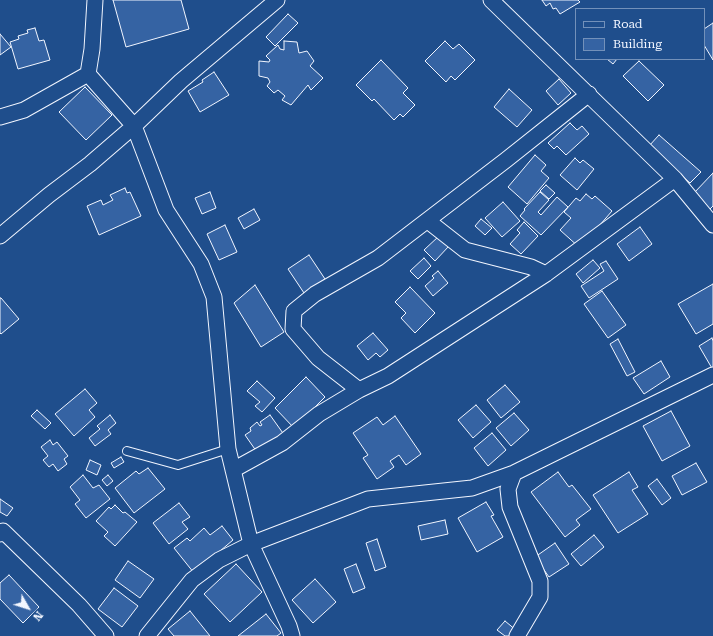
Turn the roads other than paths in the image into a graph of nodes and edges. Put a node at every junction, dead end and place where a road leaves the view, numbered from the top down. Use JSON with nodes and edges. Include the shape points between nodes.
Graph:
{"nodes":[{"id":1,"x":95,"y":0,"type":"edge"},
{"id":2,"x":277,"y":0,"type":"edge"},
{"id":3,"x":491,"y":0,"type":"edge"},
{"id":4,"x":266,"y":5,"type":"edge"},
{"id":5,"x":88,"y":74,"type":"junction"},
{"id":6,"x":589,"y":94,"type":"junction"},
{"id":7,"x":0,"y":117,"type":"edge"},
{"id":8,"x":134,"y":126,"type":"junction"},
{"id":9,"x":675,"y":179,"type":"junction"},
{"id":10,"x":428,"y":221,"type":"junction"},
{"id":11,"x":713,"y":225,"type":"edge"},
{"id":12,"x":0,"y":236,"type":"edge"},
{"id":13,"x":546,"y":274,"type":"junction"},
{"id":14,"x":713,"y":375,"type":"edge"},
{"id":15,"x":359,"y":390,"type":"junction"},
{"id":16,"x":228,"y":450,"type":"junction"},
{"id":17,"x":127,"y":451,"type":"dead end"},
{"id":18,"x":233,"y":470,"type":"junction"},
{"id":19,"x":514,"y":473,"type":"junction"},
{"id":20,"x":1,"y":531,"type":"edge"},
{"id":21,"x":250,"y":544,"type":"junction"},
{"id":22,"x":106,"y":636,"type":"edge"},
{"id":23,"x":147,"y":636,"type":"edge"},
{"id":24,"x":292,"y":636,"type":"edge"},
{"id":25,"x":517,"y":636,"type":"edge"}],
"edges":[{"from":1,"to":5,"type":"street"},
{"from":2,"to":4,"type":"street"},
{"from":3,"to":6,"type":"street"},
{"from":4,"to":8,"type":"street","via":[[180,81]]},
{"from":5,"to":7,"type":"street","via":[[24,110]]},
{"from":5,"to":8,"type":"street"},
{"from":6,"to":9,"type":"street"},
{"from":6,"to":10,"type":"street"},
{"from":8,"to":12,"type":"street"},
{"from":8,"to":16,"type":"street","via":[[166,210],[201,264],[214,297]]},
{"from":9,"to":11,"type":"street"},
{"from":9,"to":13,"type":"street"},
{"from":10,"to":13,"type":"street","via":[[465,250],[531,267]]},
{"from":10,"to":15,"type":"street","via":[[378,258],[315,294],[294,311],[293,329],[318,358]]},
{"from":13,"to":15,"type":"street","via":[[388,376]]},
{"from":14,"to":19,"type":"street"},
{"from":15,"to":18,"type":"street","via":[[319,414],[282,443]]},
{"from":16,"to":17,"type":"lane","via":[[178,465]]},
{"from":16,"to":18,"type":"street"},
{"from":18,"to":21,"type":"street"},
{"from":19,"to":21,"type":"street","via":[[472,488],[368,499]]},
{"from":19,"to":25,"type":"street","via":[[508,489],[510,507],[540,581],[540,597]]},
{"from":20,"to":22,"type":"street","via":[[79,605]]},
{"from":21,"to":23,"type":"street","via":[[219,560],[192,580]]},
{"from":21,"to":24,"type":"street"}]}
